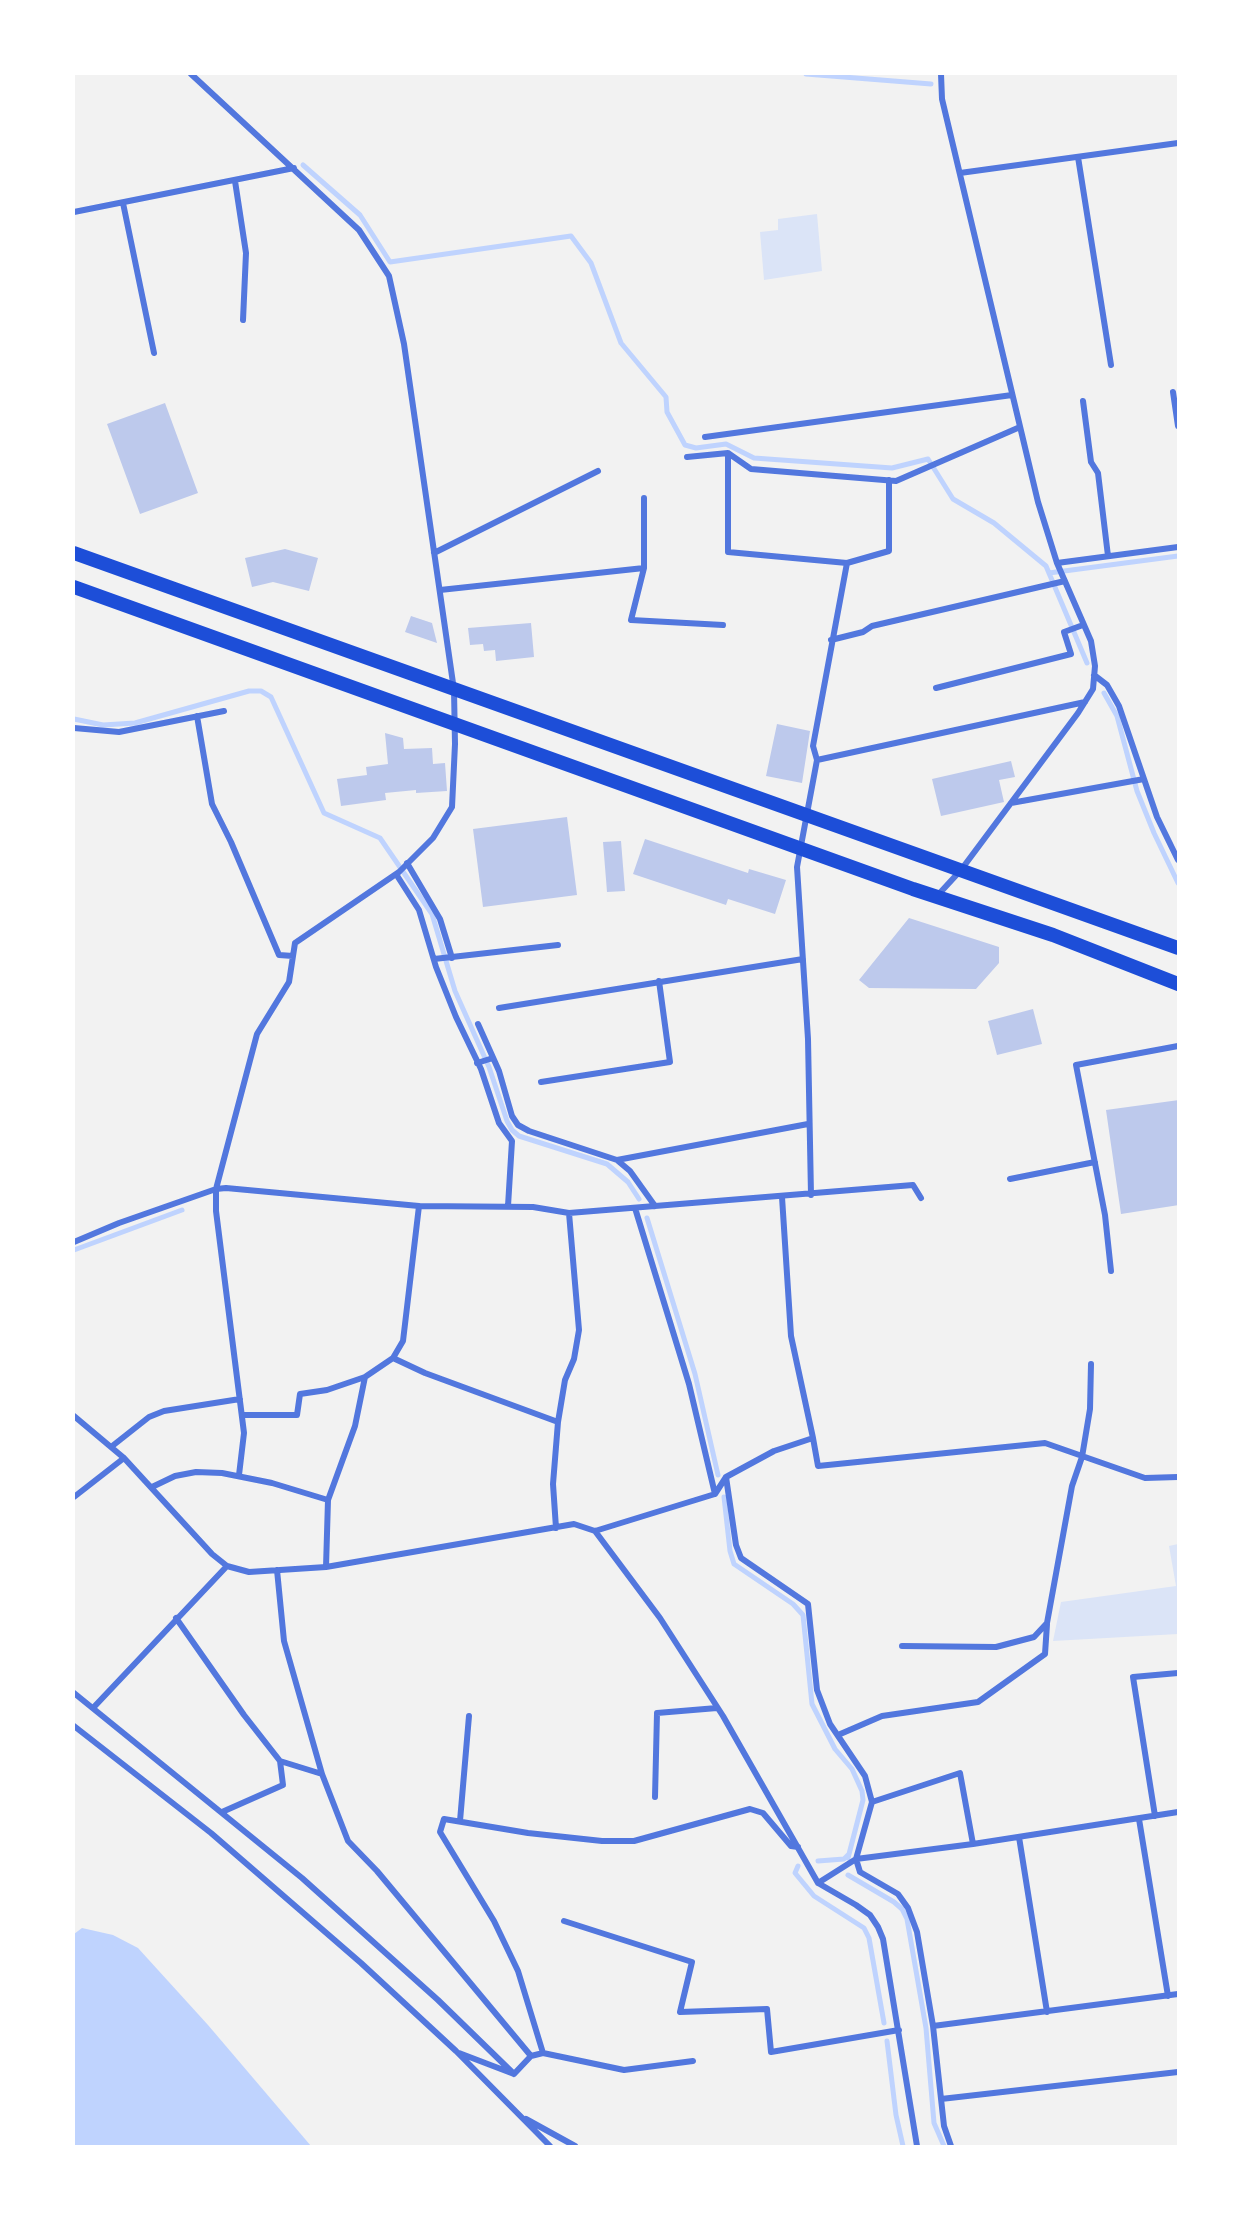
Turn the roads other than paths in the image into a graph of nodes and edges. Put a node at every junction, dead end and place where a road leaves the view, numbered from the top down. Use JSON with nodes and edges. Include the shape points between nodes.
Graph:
{"nodes":[{"id":1,"x":191,"y":74,"type":"edge"},
{"id":2,"x":941,"y":74,"type":"edge"},
{"id":3,"x":1179,"y":142,"type":"edge"},
{"id":4,"x":1078,"y":157,"type":"junction"},
{"id":5,"x":294,"y":168,"type":"junction"},
{"id":6,"x":960,"y":173,"type":"junction"},
{"id":7,"x":235,"y":181,"type":"junction"},
{"id":8,"x":123,"y":203,"type":"junction"},
{"id":9,"x":74,"y":212,"type":"edge"},
{"id":10,"x":243,"y":320,"type":"dead end"},
{"id":11,"x":154,"y":353,"type":"dead end"},
{"id":12,"x":1111,"y":365,"type":"dead end"},
{"id":13,"x":1173,"y":392,"type":"dead end"},
{"id":14,"x":1012,"y":395,"type":"junction"},
{"id":15,"x":1083,"y":401,"type":"dead end"},
{"id":16,"x":1179,"y":426,"type":"edge"},
{"id":17,"x":1020,"y":427,"type":"junction"},
{"id":18,"x":705,"y":437,"type":"dead end"},
{"id":19,"x":728,"y":453,"type":"junction"},
{"id":20,"x":687,"y":457,"type":"dead end"},
{"id":21,"x":598,"y":471,"type":"dead end"},
{"id":22,"x":889,"y":480,"type":"junction"},
{"id":23,"x":644,"y":498,"type":"dead end"},
{"id":24,"x":1179,"y":547,"type":"edge"},
{"id":25,"x":74,"y":553,"type":"edge"},
{"id":26,"x":435,"y":553,"type":"junction"},
{"id":27,"x":1108,"y":556,"type":"junction"},
{"id":28,"x":847,"y":563,"type":"junction"},
{"id":29,"x":644,"y":568,"type":"junction"},
{"id":30,"x":1060,"y":568,"type":"junction"},
{"id":31,"x":1065,"y":581,"type":"junction"},
{"id":32,"x":74,"y":587,"type":"edge"},
{"id":33,"x":440,"y":590,"type":"junction"},
{"id":34,"x":723,"y":625,"type":"dead end"},
{"id":35,"x":1077,"y":627,"type":"junction"},
{"id":36,"x":831,"y":640,"type":"junction"},
{"id":37,"x":1094,"y":675,"type":"junction"},
{"id":38,"x":936,"y":688,"type":"dead end"},
{"id":39,"x":454,"y":690,"type":"junction"},
{"id":40,"x":1085,"y":702,"type":"junction"},
{"id":41,"x":224,"y":711,"type":"dead end"},
{"id":42,"x":197,"y":716,"type":"junction"},
{"id":43,"x":455,"y":723,"type":"junction"},
{"id":44,"x":74,"y":728,"type":"edge"},
{"id":45,"x":817,"y":760,"type":"junction"},
{"id":46,"x":1138,"y":780,"type":"junction"},
{"id":47,"x":1011,"y":803,"type":"junction"},
{"id":48,"x":807,"y":816,"type":"junction"},
{"id":49,"x":801,"y":848,"type":"junction"},
{"id":50,"x":1179,"y":860,"type":"edge"},
{"id":51,"x":406,"y":864,"type":"junction"},
{"id":52,"x":962,"y":870,"type":"junction"},
{"id":53,"x":397,"y":873,"type":"junction"},
{"id":54,"x":937,"y":896,"type":"junction"},
{"id":55,"x":558,"y":945,"type":"dead end"},
{"id":56,"x":1179,"y":948,"type":"edge"},
{"id":57,"x":293,"y":956,"type":"junction"},
{"id":58,"x":450,"y":958,"type":"junction"},
{"id":59,"x":437,"y":959,"type":"junction"},
{"id":60,"x":802,"y":959,"type":"junction"},
{"id":61,"x":660,"y":981,"type":"junction"},
{"id":62,"x":1179,"y":984,"type":"edge"},
{"id":63,"x":499,"y":1008,"type":"dead end"},
{"id":64,"x":478,"y":1024,"type":"dead end"},
{"id":65,"x":1179,"y":1046,"type":"edge"},
{"id":66,"x":485,"y":1060,"type":"junction"},
{"id":67,"x":541,"y":1082,"type":"dead end"},
{"id":68,"x":808,"y":1124,"type":"junction"},
{"id":69,"x":616,"y":1160,"type":"junction"},
{"id":70,"x":1095,"y":1162,"type":"junction"},
{"id":71,"x":1010,"y":1179,"type":"dead end"},
{"id":72,"x":216,"y":1189,"type":"junction"},
{"id":73,"x":811,"y":1195,"type":"junction"},
{"id":74,"x":782,"y":1197,"type":"junction"},
{"id":75,"x":921,"y":1198,"type":"dead end"},
{"id":76,"x":418,"y":1206,"type":"junction"},
{"id":77,"x":508,"y":1206,"type":"junction"},
{"id":78,"x":655,"y":1206,"type":"junction"},
{"id":79,"x":635,"y":1208,"type":"junction"},
{"id":80,"x":569,"y":1213,"type":"junction"},
{"id":81,"x":74,"y":1242,"type":"edge"},
{"id":82,"x":1111,"y":1271,"type":"dead end"},
{"id":83,"x":393,"y":1358,"type":"junction"},
{"id":84,"x":1091,"y":1364,"type":"dead end"},
{"id":85,"x":365,"y":1377,"type":"junction"},
{"id":86,"x":240,"y":1399,"type":"junction"},
{"id":87,"x":242,"y":1414,"type":"junction"},
{"id":88,"x":74,"y":1416,"type":"edge"},
{"id":89,"x":558,"y":1422,"type":"junction"},
{"id":90,"x":813,"y":1438,"type":"junction"},
{"id":91,"x":111,"y":1447,"type":"junction"},
{"id":92,"x":1082,"y":1457,"type":"junction"},
{"id":93,"x":124,"y":1458,"type":"junction"},
{"id":94,"x":239,"y":1475,"type":"junction"},
{"id":95,"x":726,"y":1477,"type":"junction"},
{"id":96,"x":1179,"y":1477,"type":"edge"},
{"id":97,"x":152,"y":1487,"type":"junction"},
{"id":98,"x":715,"y":1494,"type":"junction"},
{"id":99,"x":74,"y":1497,"type":"edge"},
{"id":100,"x":328,"y":1500,"type":"junction"},
{"id":101,"x":556,"y":1528,"type":"junction"},
{"id":102,"x":595,"y":1531,"type":"junction"},
{"id":103,"x":227,"y":1566,"type":"junction"},
{"id":104,"x":326,"y":1567,"type":"junction"},
{"id":105,"x":277,"y":1570,"type":"junction"},
{"id":106,"x":176,"y":1618,"type":"junction"},
{"id":107,"x":1047,"y":1623,"type":"junction"},
{"id":108,"x":902,"y":1646,"type":"dead end"},
{"id":109,"x":1179,"y":1673,"type":"edge"},
{"id":110,"x":74,"y":1693,"type":"edge"},
{"id":111,"x":74,"y":1699,"type":"edge"},
{"id":112,"x":87,"y":1703,"type":"junction"},
{"id":113,"x":93,"y":1708,"type":"junction"},
{"id":114,"x":717,"y":1708,"type":"junction"},
{"id":115,"x":469,"y":1716,"type":"dead end"},
{"id":116,"x":74,"y":1726,"type":"edge"},
{"id":117,"x":838,"y":1735,"type":"junction"},
{"id":118,"x":280,"y":1761,"type":"junction"},
{"id":119,"x":322,"y":1774,"type":"junction"},
{"id":120,"x":655,"y":1797,"type":"dead end"},
{"id":121,"x":872,"y":1802,"type":"junction"},
{"id":122,"x":222,"y":1812,"type":"junction"},
{"id":123,"x":1179,"y":1812,"type":"edge"},
{"id":124,"x":1155,"y":1816,"type":"junction"},
{"id":125,"x":1139,"y":1819,"type":"junction"},
{"id":126,"x":460,"y":1821,"type":"junction"},
{"id":127,"x":1019,"y":1837,"type":"junction"},
{"id":128,"x":974,"y":1844,"type":"junction"},
{"id":129,"x":798,"y":1847,"type":"junction"},
{"id":130,"x":856,"y":1859,"type":"junction"},
{"id":131,"x":818,"y":1883,"type":"junction"},
{"id":132,"x":564,"y":1921,"type":"dead end"},
{"id":133,"x":1179,"y":1994,"type":"edge"},
{"id":134,"x":1168,"y":1996,"type":"junction"},
{"id":135,"x":1047,"y":2012,"type":"junction"},
{"id":136,"x":933,"y":2026,"type":"junction"},
{"id":137,"x":899,"y":2030,"type":"junction"},
{"id":138,"x":456,"y":2051,"type":"junction"},
{"id":139,"x":543,"y":2054,"type":"junction"},
{"id":140,"x":531,"y":2056,"type":"junction"},
{"id":141,"x":693,"y":2061,"type":"dead end"},
{"id":142,"x":1179,"y":2072,"type":"edge"},
{"id":143,"x":514,"y":2074,"type":"junction"},
{"id":144,"x":941,"y":2099,"type":"junction"},
{"id":145,"x":521,"y":2116,"type":"junction"},
{"id":146,"x":550,"y":2146,"type":"edge"},
{"id":147,"x":575,"y":2146,"type":"edge"},
{"id":148,"x":917,"y":2146,"type":"edge"},
{"id":149,"x":951,"y":2146,"type":"edge"}],
"edges":[{"from":1,"to":5,"type":"street"},
{"from":2,"to":6,"type":"street","via":[[942,99]]},
{"from":3,"to":4,"type":"street"},
{"from":4,"to":6,"type":"street"},
{"from":4,"to":12,"type":"street"},
{"from":5,"to":7,"type":"street"},
{"from":5,"to":26,"type":"street","via":[[359,230],[388,276],[404,344]]},
{"from":6,"to":14,"type":"street"},
{"from":7,"to":8,"type":"street"},
{"from":7,"to":10,"type":"street","via":[[246,253]]},
{"from":8,"to":9,"type":"street"},
{"from":8,"to":11,"type":"street"},
{"from":13,"to":16,"type":"street"},
{"from":14,"to":17,"type":"street"},
{"from":14,"to":18,"type":"street"},
{"from":15,"to":27,"type":"street","via":[[1091,462],[1098,473]]},
{"from":17,"to":22,"type":"street","via":[[932,467]]},
{"from":17,"to":30,"type":"street","via":[[1038,502]]},
{"from":19,"to":20,"type":"street"},
{"from":19,"to":22,"type":"street","via":[[751,468]]},
{"from":19,"to":28,"type":"street","via":[[728,552]]},
{"from":21,"to":26,"type":"street"},
{"from":22,"to":28,"type":"street","via":[[890,551]]},
{"from":23,"to":29,"type":"street"},
{"from":24,"to":27,"type":"street"},
{"from":25,"to":39,"type":"main road"},
{"from":26,"to":33,"type":"street"},
{"from":27,"to":30,"type":"street"},
{"from":28,"to":36,"type":"street"},
{"from":29,"to":33,"type":"street"},
{"from":29,"to":34,"type":"street","via":[[631,620]]},
{"from":30,"to":31,"type":"street"},
{"from":31,"to":35,"type":"street"},
{"from":31,"to":36,"type":"street","via":[[872,626]]},
{"from":32,"to":43,"type":"main road"},
{"from":33,"to":39,"type":"street"},
{"from":35,"to":37,"type":"street","via":[[1091,641]]},
{"from":35,"to":38,"type":"street","via":[[1064,632],[1071,654]]},
{"from":36,"to":45,"type":"street","via":[[813,746]]},
{"from":37,"to":40,"type":"street","via":[[1093,689]]},
{"from":37,"to":46,"type":"street","via":[[1107,685],[1119,706]]},
{"from":39,"to":43,"type":"street"},
{"from":39,"to":48,"type":"main road"},
{"from":40,"to":45,"type":"street"},
{"from":40,"to":47,"type":"street"},
{"from":41,"to":42,"type":"street"},
{"from":42,"to":44,"type":"street","via":[[119,732]]},
{"from":42,"to":57,"type":"street","via":[[212,804],[279,955]]},
{"from":43,"to":49,"type":"main road"},
{"from":43,"to":51,"type":"street","via":[[452,807],[433,838]]},
{"from":45,"to":48,"type":"street"},
{"from":46,"to":47,"type":"street"},
{"from":46,"to":50,"type":"street"},
{"from":47,"to":52,"type":"street"},
{"from":48,"to":49,"type":"street"},
{"from":48,"to":52,"type":"main road"},
{"from":49,"to":54,"type":"main road"},
{"from":49,"to":60,"type":"street","via":[[796,867]]},
{"from":51,"to":53,"type":"street"},
{"from":51,"to":58,"type":"street","via":[[440,919]]},
{"from":52,"to":54,"type":"street"},
{"from":52,"to":56,"type":"main road"},
{"from":53,"to":57,"type":"street","via":[[295,943]]},
{"from":53,"to":59,"type":"street","via":[[419,910]]},
{"from":54,"to":62,"type":"main road"},
{"from":55,"to":58,"type":"street"},
{"from":57,"to":72,"type":"street","via":[[289,982],[257,1034]]},
{"from":58,"to":59,"type":"street"},
{"from":59,"to":66,"type":"street","via":[[456,1017]]},
{"from":60,"to":61,"type":"street"},
{"from":60,"to":68,"type":"street","via":[[808,1039]]},
{"from":61,"to":63,"type":"street"},
{"from":61,"to":67,"type":"street","via":[[670,1062]]},
{"from":64,"to":66,"type":"street"},
{"from":65,"to":70,"type":"street","via":[[1076,1065]]},
{"from":66,"to":69,"type":"street","via":[[518,1125]]},
{"from":66,"to":77,"type":"street","via":[[499,1123],[512,1141]]},
{"from":68,"to":69,"type":"street"},
{"from":68,"to":73,"type":"street"},
{"from":69,"to":78,"type":"street","via":[[630,1171]]},
{"from":70,"to":71,"type":"street"},
{"from":70,"to":82,"type":"street"},
{"from":72,"to":76,"type":"street"},
{"from":72,"to":81,"type":"street"},
{"from":72,"to":86,"type":"street"},
{"from":73,"to":74,"type":"street"},
{"from":73,"to":75,"type":"street","via":[[913,1185]]},
{"from":74,"to":78,"type":"street"},
{"from":74,"to":90,"type":"street","via":[[791,1336]]},
{"from":76,"to":77,"type":"street"},
{"from":76,"to":83,"type":"street","via":[[403,1341]]},
{"from":77,"to":80,"type":"street"},
{"from":78,"to":79,"type":"street"},
{"from":79,"to":80,"type":"street"},
{"from":79,"to":98,"type":"street","via":[[689,1384]]},
{"from":80,"to":89,"type":"street","via":[[579,1330]]},
{"from":83,"to":85,"type":"street"},
{"from":83,"to":89,"type":"street"},
{"from":84,"to":92,"type":"street","via":[[1090,1409]]},
{"from":85,"to":87,"type":"street","via":[[300,1394],[297,1415]]},
{"from":85,"to":100,"type":"street","via":[[355,1426]]},
{"from":86,"to":87,"type":"street"},
{"from":86,"to":91,"type":"street","via":[[148,1417]]},
{"from":87,"to":94,"type":"street","via":[[243,1456]]},
{"from":88,"to":91,"type":"street"},
{"from":89,"to":101,"type":"street","via":[[553,1484]]},
{"from":90,"to":92,"type":"street","via":[[818,1466],[1045,1443]]},
{"from":90,"to":95,"type":"street","via":[[774,1451]]},
{"from":91,"to":93,"type":"street"},
{"from":92,"to":96,"type":"street","via":[[1145,1478]]},
{"from":92,"to":107,"type":"street","via":[[1072,1486]]},
{"from":93,"to":97,"type":"street"},
{"from":93,"to":99,"type":"street"},
{"from":94,"to":97,"type":"street","via":[[196,1472]]},
{"from":94,"to":100,"type":"street"},
{"from":95,"to":98,"type":"street"},
{"from":95,"to":117,"type":"street","via":[[741,1558],[808,1604],[817,1690]]},
{"from":97,"to":103,"type":"street"},
{"from":98,"to":102,"type":"street"},
{"from":100,"to":104,"type":"street"},
{"from":101,"to":102,"type":"street","via":[[574,1524]]},
{"from":101,"to":104,"type":"street"},
{"from":102,"to":114,"type":"street","via":[[660,1618]]},
{"from":103,"to":105,"type":"street","via":[[249,1572]]},
{"from":103,"to":106,"type":"street"},
{"from":104,"to":105,"type":"street"},
{"from":105,"to":119,"type":"street","via":[[284,1641]]},
{"from":106,"to":113,"type":"street"},
{"from":106,"to":118,"type":"street"},
{"from":107,"to":108,"type":"street","via":[[1034,1637],[996,1647]]},
{"from":107,"to":117,"type":"street","via":[[1045,1654],[978,1702],[882,1716]]},
{"from":109,"to":124,"type":"street","via":[[1133,1677]]},
{"from":110,"to":112,"type":"street"},
{"from":111,"to":112,"type":"street"},
{"from":112,"to":113,"type":"street"},
{"from":113,"to":122,"type":"street"},
{"from":114,"to":120,"type":"street","via":[[657,1713]]},
{"from":114,"to":129,"type":"street"},
{"from":115,"to":126,"type":"street"},
{"from":116,"to":138,"type":"street","via":[[220,1841]]},
{"from":117,"to":121,"type":"street","via":[[865,1776]]},
{"from":118,"to":119,"type":"street"},
{"from":118,"to":122,"type":"street","via":[[283,1785]]},
{"from":119,"to":140,"type":"street","via":[[348,1841]]},
{"from":121,"to":128,"type":"street","via":[[960,1773]]},
{"from":121,"to":130,"type":"street"},
{"from":122,"to":143,"type":"street","via":[[311,1885]]},
{"from":123,"to":124,"type":"street"},
{"from":124,"to":125,"type":"street"},
{"from":125,"to":127,"type":"street"},
{"from":125,"to":134,"type":"street"},
{"from":126,"to":129,"type":"street","via":[[528,1833],[634,1841],[750,1809],[764,1813],[791,1846]]},
{"from":126,"to":139,"type":"street","via":[[444,1819],[440,1832],[494,1921],[518,1971]]},
{"from":127,"to":128,"type":"street"},
{"from":127,"to":135,"type":"street"},
{"from":128,"to":130,"type":"street"},
{"from":129,"to":131,"type":"street"},
{"from":130,"to":131,"type":"street"},
{"from":130,"to":136,"type":"street","via":[[860,1872],[897,1894],[908,1908],[917,1932]]},
{"from":131,"to":137,"type":"street","via":[[870,1915],[878,1927]]},
{"from":132,"to":137,"type":"street","via":[[692,1962],[680,2012],[767,2009],[771,2052]]},
{"from":133,"to":134,"type":"street"},
{"from":134,"to":135,"type":"street"},
{"from":135,"to":136,"type":"street"},
{"from":136,"to":144,"type":"street"},
{"from":137,"to":148,"type":"street"},
{"from":138,"to":143,"type":"street"},
{"from":138,"to":145,"type":"street"},
{"from":139,"to":140,"type":"street"},
{"from":139,"to":141,"type":"street","via":[[624,2070]]},
{"from":140,"to":143,"type":"street"},
{"from":142,"to":144,"type":"street"},
{"from":144,"to":149,"type":"street"},
{"from":145,"to":146,"type":"street"},
{"from":145,"to":147,"type":"street"}]}
